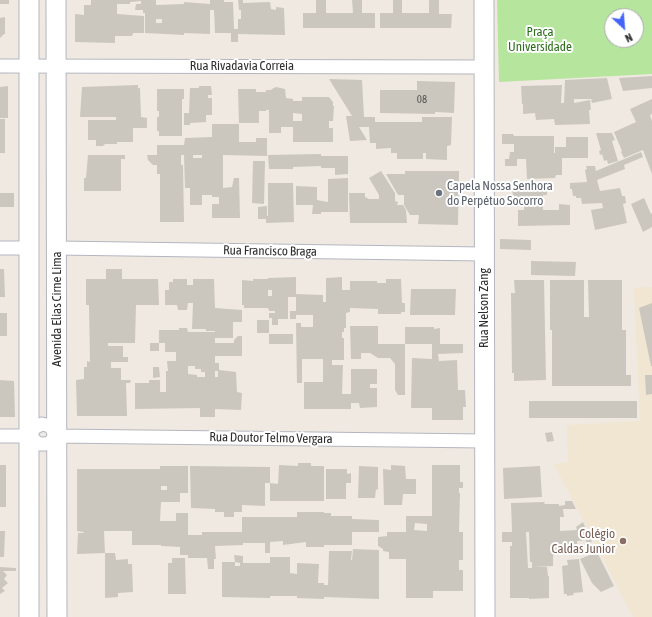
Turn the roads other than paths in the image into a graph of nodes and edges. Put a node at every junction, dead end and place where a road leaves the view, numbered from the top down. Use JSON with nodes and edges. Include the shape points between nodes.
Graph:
{"nodes":[{"id":1,"x":28,"y":0,"type":"edge"},
{"id":2,"x":56,"y":0,"type":"edge"},
{"id":3,"x":484,"y":0,"type":"edge"},
{"id":4,"x":0,"y":66,"type":"edge"},
{"id":5,"x":28,"y":66,"type":"junction"},
{"id":6,"x":56,"y":66,"type":"junction"},
{"id":7,"x":485,"y":67,"type":"junction"},
{"id":8,"x":0,"y":248,"type":"edge"},
{"id":9,"x":29,"y":248,"type":"junction"},
{"id":10,"x":56,"y":248,"type":"junction"},
{"id":11,"x":484,"y":254,"type":"junction"},
{"id":12,"x":0,"y":436,"type":"edge"},
{"id":13,"x":29,"y":436,"type":"junction"},
{"id":14,"x":57,"y":436,"type":"junction"},
{"id":15,"x":485,"y":441,"type":"junction"},
{"id":16,"x":29,"y":617,"type":"edge"},
{"id":17,"x":57,"y":617,"type":"edge"},
{"id":18,"x":485,"y":617,"type":"edge"}],
"edges":[{"from":1,"to":5,"type":"street"},
{"from":2,"to":6,"type":"street","name":"Avenida Elias Cirne Lima"},
{"from":3,"to":7,"type":"street","name":"Rua Nelson Zang"},
{"from":4,"to":5,"type":"street","name":"Rua Rivadavia Correia"},
{"from":5,"to":6,"type":"street","name":"Rua Rivadavia Correia"},
{"from":5,"to":9,"type":"street"},
{"from":6,"to":7,"type":"street","name":"Rua Rivadavia Correia"},
{"from":6,"to":10,"type":"street","name":"Avenida Elias Cirne Lima"},
{"from":7,"to":11,"type":"street","name":"Rua Nelson Zang"},
{"from":8,"to":9,"type":"street"},
{"from":9,"to":13,"type":"street"},
{"from":10,"to":11,"type":"street","name":"Rua Francisco Braga"},
{"from":10,"to":14,"type":"street","name":"Avenida Elias Cirne Lima"},
{"from":11,"to":15,"type":"street","name":"Rua Nelson Zang"},
{"from":12,"to":13,"type":"street","name":"Rua Doutor Telmo Vergara"},
{"from":13,"to":14,"type":"street","name":"Rua Doutor Telmo Vergara","via":[[39,444],[49,443]]},
{"from":13,"to":14,"type":"street","via":[[34,428],[42,424],[50,426]]},
{"from":13,"to":16,"type":"street"},
{"from":14,"to":15,"type":"street","name":"Rua Doutor Telmo Vergara"},
{"from":14,"to":17,"type":"street","name":"Avenida Elias Cirne Lima"},
{"from":15,"to":18,"type":"street","name":"Rua Nelson Zang"}]}
